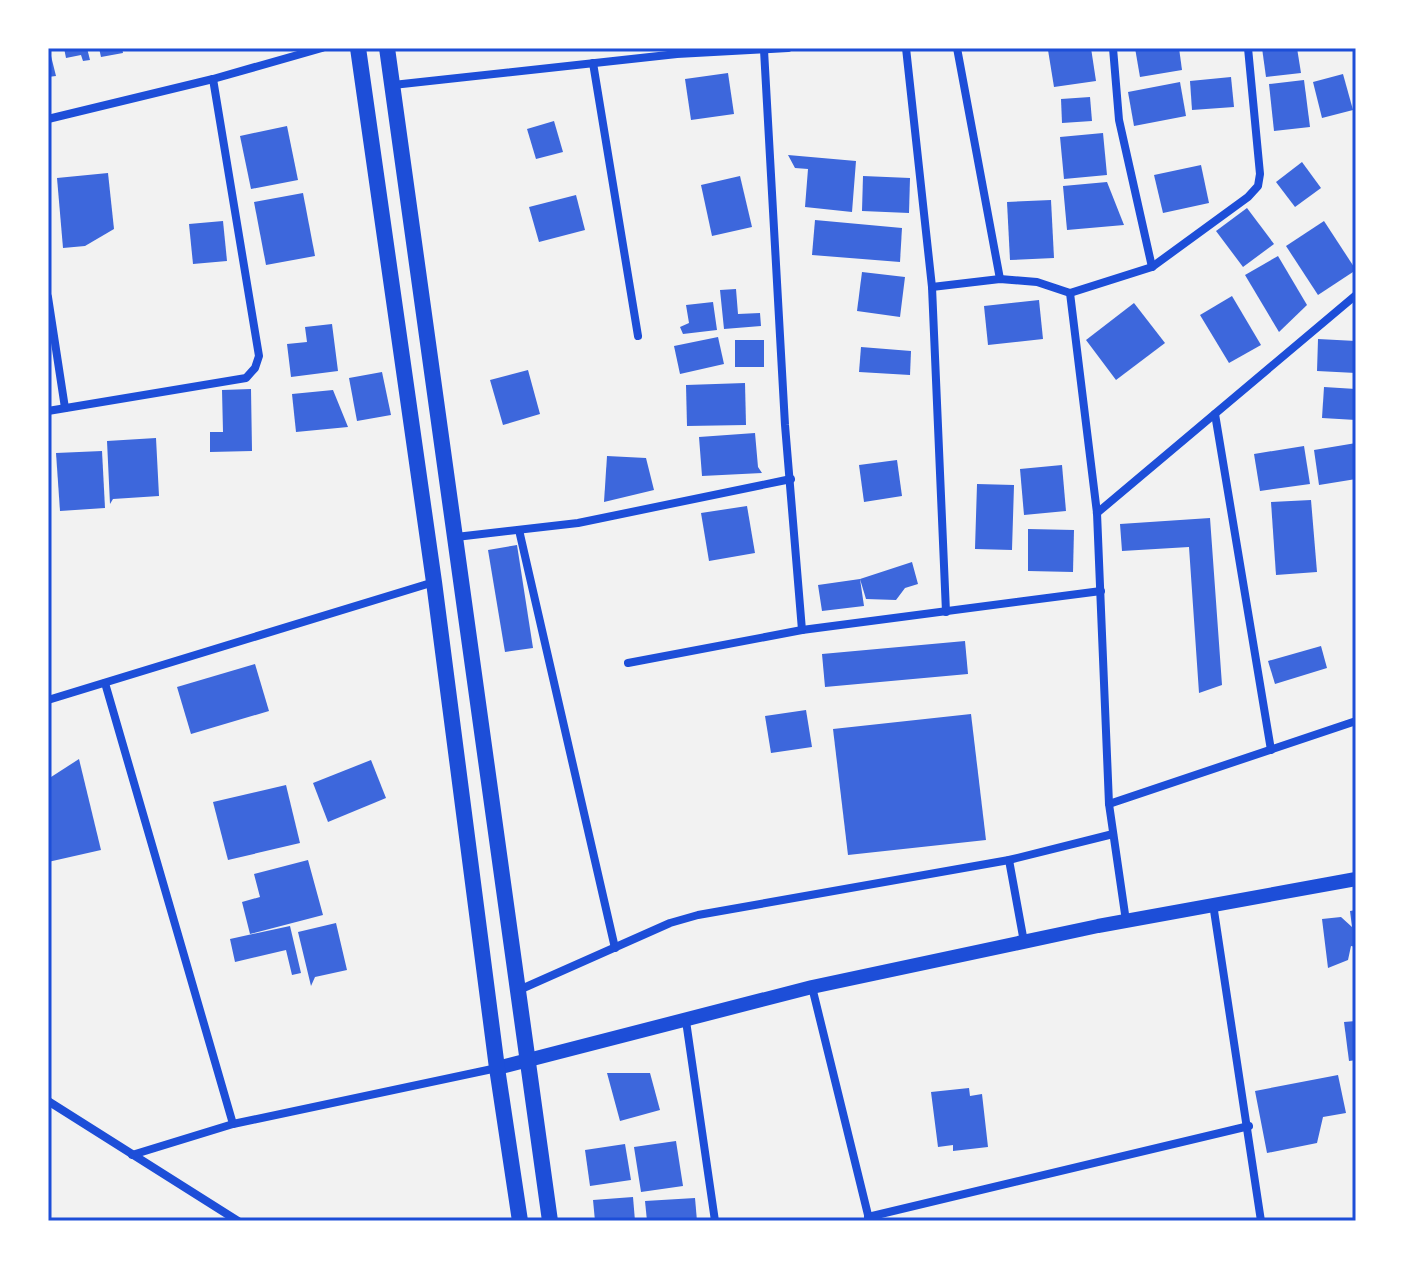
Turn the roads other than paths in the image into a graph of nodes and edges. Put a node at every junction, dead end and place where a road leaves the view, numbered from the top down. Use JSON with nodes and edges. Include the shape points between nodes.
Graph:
{"nodes":[{"id":1,"x":322,"y":48,"type":"edge"},
{"id":2,"x":358,"y":48,"type":"edge"},
{"id":3,"x":387,"y":48,"type":"edge"},
{"id":4,"x":788,"y":48,"type":"edge"},
{"id":5,"x":906,"y":48,"type":"edge"},
{"id":6,"x":957,"y":48,"type":"edge"},
{"id":7,"x":1113,"y":48,"type":"edge"},
{"id":8,"x":1248,"y":48,"type":"edge"},
{"id":9,"x":764,"y":50,"type":"edge"},
{"id":10,"x":593,"y":63,"type":"junction"},
{"id":11,"x":213,"y":79,"type":"junction"},
{"id":12,"x":393,"y":85,"type":"junction"},
{"id":13,"x":48,"y":119,"type":"edge"},
{"id":14,"x":401,"y":148,"type":"junction"},
{"id":15,"x":373,"y":152,"type":"junction"},
{"id":16,"x":1152,"y":267,"type":"junction"},
{"id":17,"x":1000,"y":279,"type":"junction"},
{"id":18,"x":932,"y":287,"type":"junction"},
{"id":19,"x":1070,"y":293,"type":"junction"},
{"id":20,"x":1356,"y":295,"type":"edge"},
{"id":21,"x":48,"y":297,"type":"edge"},
{"id":22,"x":638,"y":336,"type":"dead end"},
{"id":23,"x":65,"y":408,"type":"junction"},
{"id":24,"x":48,"y":411,"type":"edge"},
{"id":25,"x":1215,"y":414,"type":"junction"},
{"id":26,"x":791,"y":479,"type":"junction"},
{"id":27,"x":1097,"y":513,"type":"junction"},
{"id":28,"x":519,"y":530,"type":"junction"},
{"id":29,"x":456,"y":537,"type":"junction"},
{"id":30,"x":434,"y":582,"type":"junction"},
{"id":31,"x":1101,"y":591,"type":"junction"},
{"id":32,"x":946,"y":612,"type":"junction"},
{"id":33,"x":802,"y":630,"type":"junction"},
{"id":34,"x":628,"y":663,"type":"dead end"},
{"id":35,"x":105,"y":683,"type":"junction"},
{"id":36,"x":48,"y":700,"type":"edge"},
{"id":37,"x":1356,"y":721,"type":"edge"},
{"id":38,"x":1271,"y":750,"type":"junction"},
{"id":39,"x":1109,"y":804,"type":"junction"},
{"id":40,"x":1113,"y":834,"type":"junction"},
{"id":41,"x":1009,"y":860,"type":"junction"},
{"id":42,"x":1356,"y":879,"type":"edge"},
{"id":43,"x":1213,"y":904,"type":"junction"},
{"id":44,"x":1126,"y":921,"type":"junction"},
{"id":45,"x":1024,"y":942,"type":"junction"},
{"id":46,"x":615,"y":948,"type":"junction"},
{"id":47,"x":812,"y":987,"type":"junction"},
{"id":48,"x":519,"y":990,"type":"junction"},
{"id":49,"x":686,"y":1021,"type":"junction"},
{"id":50,"x":529,"y":1061,"type":"junction"},
{"id":51,"x":497,"y":1068,"type":"junction"},
{"id":52,"x":48,"y":1101,"type":"edge"},
{"id":53,"x":233,"y":1124,"type":"junction"},
{"id":54,"x":1249,"y":1126,"type":"junction"},
{"id":55,"x":132,"y":1155,"type":"junction"},
{"id":56,"x":869,"y":1219,"type":"edge"},
{"id":57,"x":238,"y":1221,"type":"edge"},
{"id":58,"x":520,"y":1221,"type":"edge"},
{"id":59,"x":550,"y":1221,"type":"edge"},
{"id":60,"x":715,"y":1221,"type":"edge"},
{"id":61,"x":1261,"y":1221,"type":"edge"}],
"edges":[{"from":1,"to":11,"type":"street"},
{"from":2,"to":15,"type":"main road"},
{"from":3,"to":12,"type":"main road"},
{"from":4,"to":9,"type":"street"},
{"from":5,"to":18,"type":"street"},
{"from":6,"to":17,"type":"street"},
{"from":7,"to":16,"type":"street","via":[[1119,120]]},
{"from":8,"to":16,"type":"street","via":[[1258,186]]},
{"from":9,"to":10,"type":"street"},
{"from":9,"to":26,"type":"street"},
{"from":10,"to":12,"type":"street"},
{"from":10,"to":22,"type":"street"},
{"from":11,"to":13,"type":"street"},
{"from":11,"to":23,"type":"street","via":[[259,356],[255,368],[246,378]]},
{"from":12,"to":14,"type":"main road"},
{"from":14,"to":15,"type":"main road"},
{"from":14,"to":29,"type":"main road"},
{"from":15,"to":30,"type":"main road"},
{"from":16,"to":19,"type":"street"},
{"from":17,"to":18,"type":"street"},
{"from":17,"to":19,"type":"street","via":[[1037,282]]},
{"from":18,"to":32,"type":"street"},
{"from":19,"to":27,"type":"street"},
{"from":20,"to":25,"type":"street"},
{"from":21,"to":23,"type":"street"},
{"from":23,"to":24,"type":"street"},
{"from":25,"to":27,"type":"street"},
{"from":25,"to":38,"type":"street"},
{"from":26,"to":28,"type":"street"},
{"from":26,"to":33,"type":"street"},
{"from":27,"to":31,"type":"street"},
{"from":28,"to":29,"type":"street"},
{"from":28,"to":46,"type":"street"},
{"from":29,"to":48,"type":"main road"},
{"from":30,"to":35,"type":"street"},
{"from":30,"to":51,"type":"main road"},
{"from":31,"to":32,"type":"street"},
{"from":31,"to":39,"type":"street"},
{"from":32,"to":33,"type":"street"},
{"from":33,"to":34,"type":"street"},
{"from":35,"to":36,"type":"street"},
{"from":35,"to":53,"type":"street"},
{"from":37,"to":38,"type":"street"},
{"from":38,"to":39,"type":"street"},
{"from":39,"to":40,"type":"street"},
{"from":40,"to":41,"type":"street"},
{"from":40,"to":44,"type":"street"},
{"from":41,"to":45,"type":"street"},
{"from":41,"to":46,"type":"street","via":[[698,915]]},
{"from":42,"to":43,"type":"street"},
{"from":43,"to":44,"type":"street"},
{"from":43,"to":54,"type":"street"},
{"from":44,"to":45,"type":"street"},
{"from":45,"to":47,"type":"street"},
{"from":46,"to":48,"type":"street"},
{"from":47,"to":49,"type":"street"},
{"from":47,"to":56,"type":"street"},
{"from":48,"to":50,"type":"main road"},
{"from":49,"to":50,"type":"street"},
{"from":49,"to":60,"type":"street"},
{"from":50,"to":51,"type":"street"},
{"from":50,"to":59,"type":"main road"},
{"from":51,"to":53,"type":"street"},
{"from":51,"to":58,"type":"main road"},
{"from":52,"to":55,"type":"street"},
{"from":53,"to":55,"type":"street"},
{"from":54,"to":56,"type":"street"},
{"from":54,"to":61,"type":"street"},
{"from":55,"to":57,"type":"street"}]}
